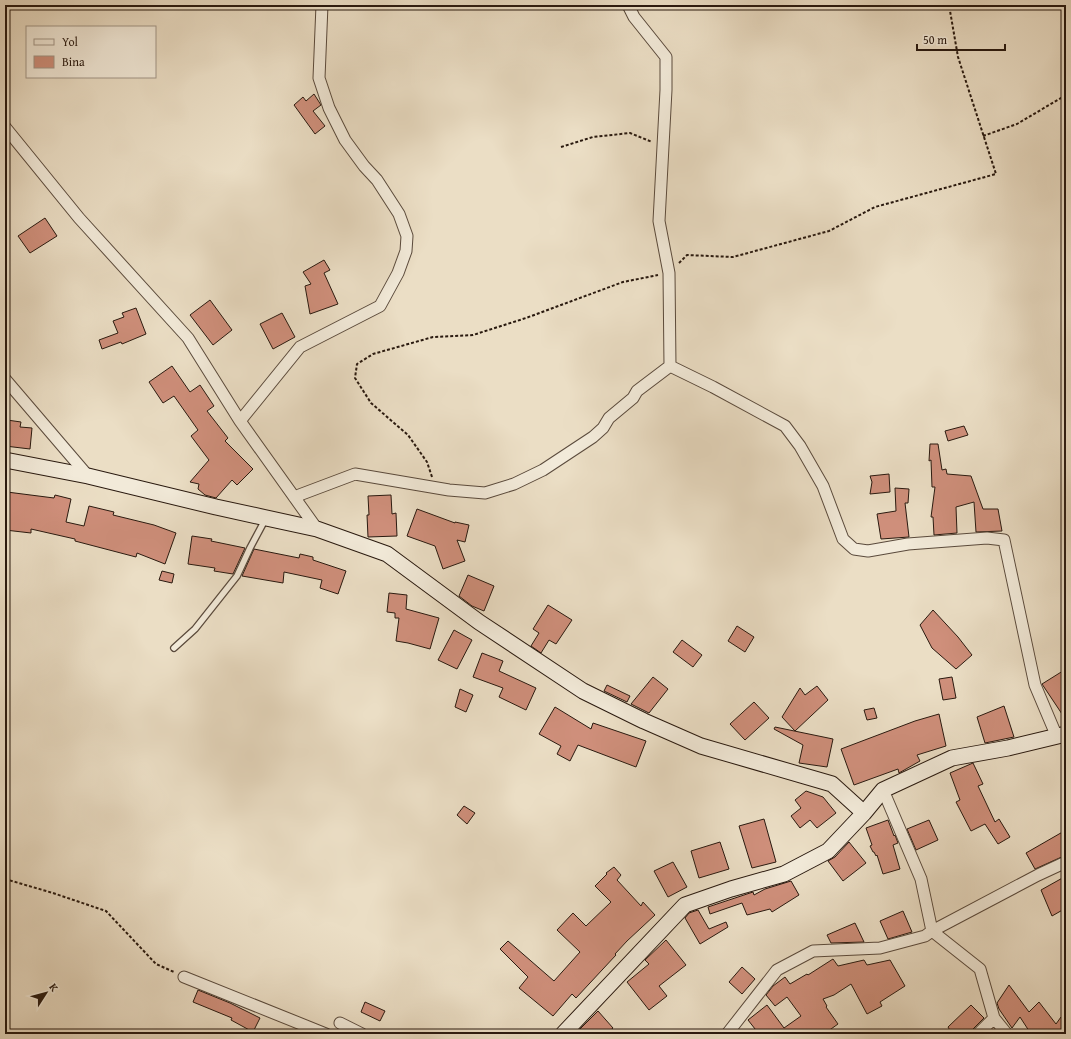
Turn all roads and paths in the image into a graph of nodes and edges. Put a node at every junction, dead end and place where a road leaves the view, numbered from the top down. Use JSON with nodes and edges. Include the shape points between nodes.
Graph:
{"nodes":[{"id":1,"x":322,"y":5,"type":"edge"},
{"id":2,"x":628,"y":5,"type":"edge"},
{"id":3,"x":949,"y":5,"type":"edge"},
{"id":4,"x":1066,"y":95,"type":"edge"},
{"id":5,"x":5,"y":127,"type":"edge"},
{"id":6,"x":983,"y":136,"type":"junction"},
{"id":7,"x":561,"y":147,"type":"dead end"},
{"id":8,"x":662,"y":147,"type":"junction"},
{"id":9,"x":669,"y":273,"type":"junction"},
{"id":10,"x":670,"y":366,"type":"junction"},
{"id":11,"x":5,"y":378,"type":"edge"},
{"id":12,"x":240,"y":421,"type":"junction"},
{"id":13,"x":5,"y":460,"type":"edge"},
{"id":14,"x":88,"y":476,"type":"junction"},
{"id":15,"x":435,"y":488,"type":"junction"},
{"id":16,"x":294,"y":497,"type":"junction"},
{"id":17,"x":266,"y":518,"type":"junction"},
{"id":18,"x":317,"y":530,"type":"junction"},
{"id":19,"x":174,"y":648,"type":"dead end"},
{"id":20,"x":1061,"y":735,"type":"edge"},
{"id":21,"x":883,"y":790,"type":"junction"},
{"id":22,"x":864,"y":813,"type":"junction"},
{"id":23,"x":1066,"y":862,"type":"edge"},
{"id":24,"x":5,"y":879,"type":"edge"},
{"id":25,"x":932,"y":931,"type":"junction"},
{"id":26,"x":184,"y":977,"type":"joint"},
{"id":27,"x":994,"y":1018,"type":"junction"},
{"id":28,"x":340,"y":1023,"type":"dead end"},
{"id":29,"x":326,"y":1034,"type":"edge"},
{"id":30,"x":362,"y":1034,"type":"edge"},
{"id":31,"x":563,"y":1034,"type":"edge"},
{"id":32,"x":727,"y":1034,"type":"edge"},
{"id":33,"x":978,"y":1034,"type":"edge"},
{"id":34,"x":1007,"y":1034,"type":"edge"}],
"edges":[{"from":1,"to":12,"type":"street","via":[[319,78],[329,108],[346,140],[399,214],[407,236],[406,251],[398,273],[380,306],[300,347]]},
{"from":2,"to":8,"type":"street","via":[[634,17],[666,57]]},
{"from":3,"to":6,"type":"path","via":[[958,57]]},
{"from":4,"to":6,"type":"path","via":[[1017,124]]},
{"from":5,"to":12,"type":"street","via":[[79,218],[188,338]]},
{"from":6,"to":9,"type":"path","via":[[996,174],[875,207],[829,231],[733,257],[687,255]]},
{"from":7,"to":8,"type":"path","via":[[593,137],[630,133]]},
{"from":8,"to":9,"type":"street","via":[[659,221]]},
{"from":9,"to":10,"type":"street"},
{"from":9,"to":15,"type":"path","via":[[624,282],[473,335],[433,337],[373,354],[357,364],[355,378],[371,403],[408,435],[427,462]]},
{"from":10,"to":15,"type":"street","via":[[637,391],[633,398],[609,418],[593,436],[543,470],[514,484],[485,493]]},
{"from":10,"to":20,"type":"street","via":[[785,426],[823,486],[843,539],[854,549],[868,551],[908,544],[987,538],[1004,540],[1036,685]]},
{"from":11,"to":14,"type":"street"},
{"from":12,"to":16,"type":"street"},
{"from":13,"to":14,"type":"street"},
{"from":14,"to":17,"type":"street"},
{"from":15,"to":16,"type":"street","via":[[355,474]]},
{"from":16,"to":18,"type":"street"},
{"from":17,"to":18,"type":"street"},
{"from":17,"to":19,"type":"lane","via":[[237,576],[195,629]]},
{"from":18,"to":22,"type":"street","via":[[387,554],[479,622],[584,691],[701,746],[832,784]]},
{"from":20,"to":21,"type":"street","via":[[952,758]]},
{"from":21,"to":22,"type":"street"},
{"from":21,"to":25,"type":"street","via":[[921,879]]},
{"from":22,"to":31,"type":"street","via":[[828,851],[784,874],[685,904]]},
{"from":23,"to":25,"type":"street"},
{"from":24,"to":26,"type":"path","via":[[106,912],[156,964]]},
{"from":25,"to":27,"type":"street","via":[[980,969]]},
{"from":25,"to":32,"type":"street","via":[[924,936],[880,948],[813,951],[777,970]]},
{"from":26,"to":29,"type":"street"},
{"from":27,"to":33,"type":"street"},
{"from":27,"to":34,"type":"street"},
{"from":28,"to":30,"type":"street"}]}
